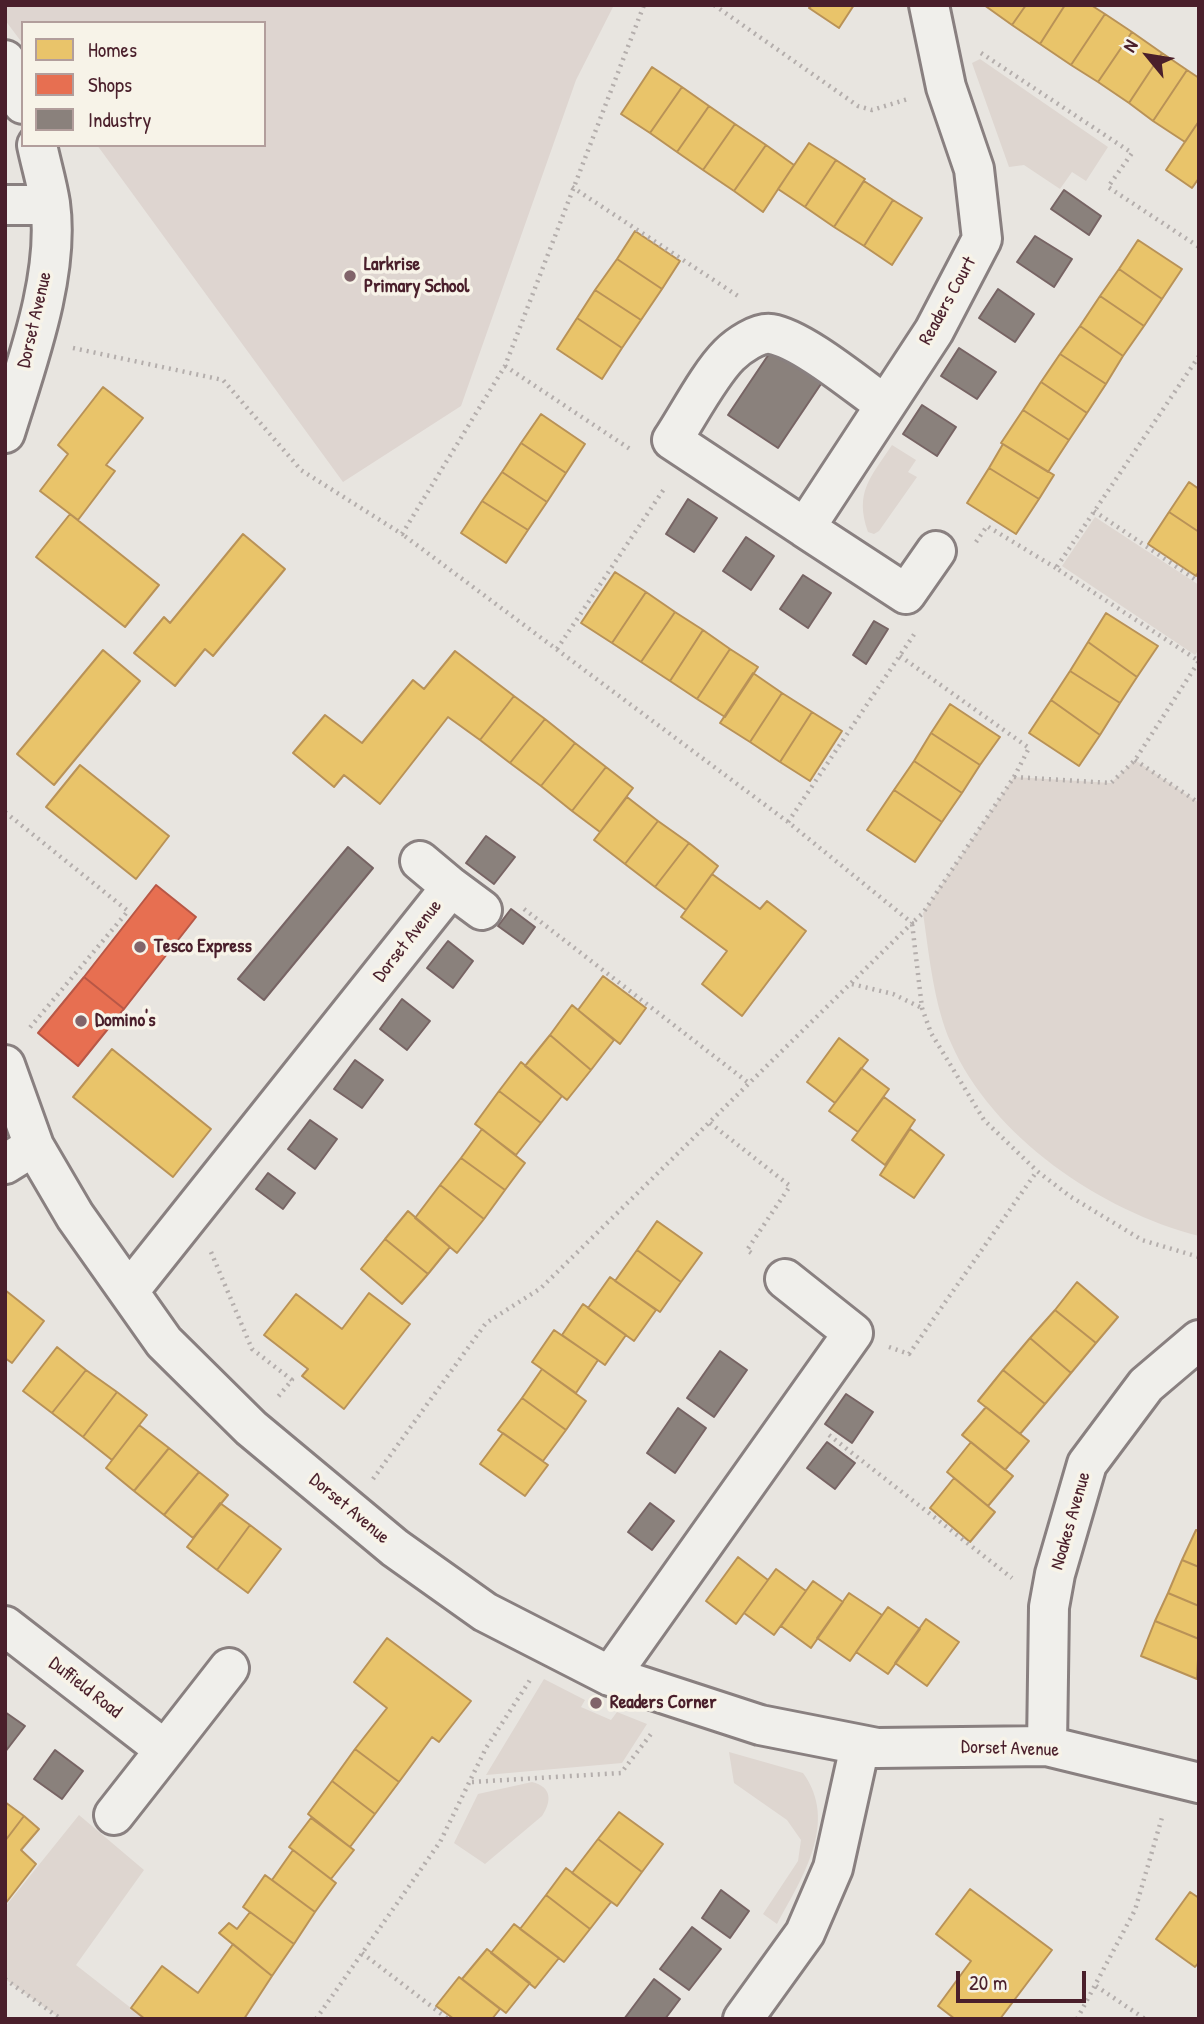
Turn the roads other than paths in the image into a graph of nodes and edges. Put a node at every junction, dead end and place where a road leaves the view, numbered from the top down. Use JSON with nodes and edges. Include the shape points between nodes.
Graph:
{"nodes":[{"id":1,"x":929,"y":5,"type":"edge"},
{"id":2,"x":5,"y":60,"type":"edge"},
{"id":3,"x":21,"y":99,"type":"edge"},
{"id":4,"x":37,"y":147,"type":"edge"},
{"id":5,"x":5,"y":205,"type":"edge"},
{"id":6,"x":50,"y":205,"type":"junction"},
{"id":7,"x":885,"y":405,"type":"junction"},
{"id":8,"x":5,"y":433,"type":"edge"},
{"id":9,"x":805,"y":528,"type":"junction"},
{"id":10,"x":936,"y":551,"type":"dead end"},
{"id":11,"x":420,"y":861,"type":"dead end"},
{"id":12,"x":451,"y":887,"type":"junction"},
{"id":13,"x":482,"y":910,"type":"road end"},
{"id":14,"x":14,"y":1051,"type":"edge"},
{"id":15,"x":20,"y":1155,"type":"edge"},
{"id":16,"x":785,"y":1279,"type":"road end"},
{"id":17,"x":129,"y":1291,"type":"junction"},
{"id":18,"x":1199,"y":1340,"type":"edge"},
{"id":19,"x":5,"y":1626,"type":"edge"},
{"id":20,"x":229,"y":1668,"type":"dead end"},
{"id":21,"x":610,"y":1676,"type":"junction"},
{"id":22,"x":1047,"y":1745,"type":"junction"},
{"id":23,"x":860,"y":1746,"type":"junction"},
{"id":24,"x":165,"y":1750,"type":"junction"},
{"id":25,"x":1186,"y":1778,"type":"edge"},
{"id":26,"x":114,"y":1815,"type":"dead end"},
{"id":27,"x":743,"y":2019,"type":"edge"}],
"edges":[{"from":1,"to":7,"type":"street","name":"Readers Court","via":[[944,78],[974,169],[982,239],[934,331]]},
{"from":2,"to":3,"type":"street"},
{"from":4,"to":6,"type":"street","name":"Dorset Avenue"},
{"from":5,"to":6,"type":"street"},
{"from":6,"to":8,"type":"street","name":"Dorset Avenue","via":[[50,255],[34,339]]},
{"from":7,"to":9,"type":"street","name":"Readers Court"},
{"from":7,"to":9,"type":"street","via":[[790,341],[769,334],[750,340],[728,356],[655,447]]},
{"from":9,"to":10,"type":"street","via":[[906,594]]},
{"from":11,"to":12,"type":"street","name":"Dorset Avenue"},
{"from":12,"to":13,"type":"street","name":"Dorset Avenue"},
{"from":12,"to":17,"type":"street","name":"Dorset Avenue"},
{"from":14,"to":15,"type":"street","name":"Dorset Avenue"},
{"from":15,"to":17,"type":"street","name":"Dorset Avenue","via":[[75,1216]]},
{"from":16,"to":21,"type":"street","via":[[853,1334]]},
{"from":17,"to":21,"type":"street","name":"Dorset Avenue","via":[[164,1342],[251,1428],[396,1548],[485,1612]]},
{"from":18,"to":22,"type":"street","name":"Noakes Avenue","via":[[1146,1385],[1087,1464],[1049,1607]]},
{"from":19,"to":24,"type":"street","name":"Duffield Road"},
{"from":20,"to":24,"type":"street"},
{"from":21,"to":23,"type":"street","name":"Dorset Avenue","via":[[760,1725]]},
{"from":22,"to":23,"type":"street","name":"Dorset Avenue"},
{"from":22,"to":25,"type":"street","name":"Dorset Avenue"},
{"from":23,"to":27,"type":"street","via":[[833,1868],[805,1933]]},
{"from":24,"to":26,"type":"street"}]}
